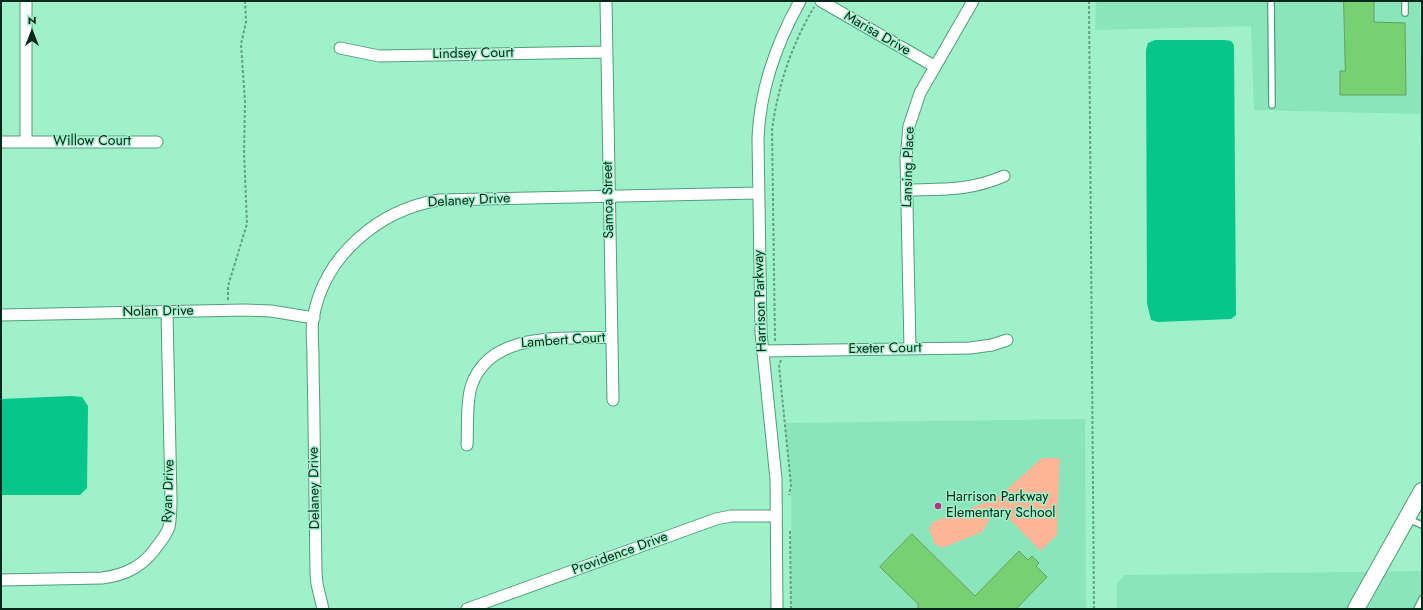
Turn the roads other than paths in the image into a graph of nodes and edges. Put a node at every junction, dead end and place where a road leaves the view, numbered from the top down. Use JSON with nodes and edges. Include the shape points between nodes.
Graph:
{"nodes":[{"id":1,"x":26,"y":1,"type":"edge"},
{"id":2,"x":606,"y":1,"type":"edge"},
{"id":3,"x":800,"y":1,"type":"edge"},
{"id":4,"x":973,"y":1,"type":"edge"},
{"id":5,"x":1271,"y":1,"type":"edge"},
{"id":6,"x":1405,"y":1,"type":"edge"},
{"id":7,"x":818,"y":3,"type":"edge"},
{"id":8,"x":1405,"y":13,"type":"dead end"},
{"id":9,"x":340,"y":48,"type":"dead end"},
{"id":10,"x":606,"y":52,"type":"junction"},
{"id":11,"x":934,"y":66,"type":"junction"},
{"id":12,"x":1272,"y":105,"type":"dead end"},
{"id":13,"x":1,"y":142,"type":"edge"},
{"id":14,"x":26,"y":142,"type":"junction"},
{"id":15,"x":157,"y":142,"type":"dead end"},
{"id":16,"x":1004,"y":176,"type":"dead end"},
{"id":17,"x":907,"y":190,"type":"junction"},
{"id":18,"x":758,"y":193,"type":"junction"},
{"id":19,"x":610,"y":197,"type":"junction"},
{"id":20,"x":167,"y":313,"type":"junction"},
{"id":21,"x":1,"y":315,"type":"edge"},
{"id":22,"x":314,"y":318,"type":"junction"},
{"id":23,"x":612,"y":338,"type":"junction"},
{"id":24,"x":1007,"y":340,"type":"dead end"},
{"id":25,"x":910,"y":349,"type":"junction"},
{"id":26,"x":762,"y":351,"type":"junction"},
{"id":27,"x":613,"y":400,"type":"dead end"},
{"id":28,"x":467,"y":445,"type":"dead end"},
{"id":29,"x":1422,"y":491,"type":"edge"},
{"id":30,"x":776,"y":516,"type":"junction"},
{"id":31,"x":1407,"y":518,"type":"junction"},
{"id":32,"x":1422,"y":525,"type":"edge"},
{"id":33,"x":1,"y":580,"type":"edge"},
{"id":34,"x":1422,"y":599,"type":"edge"},
{"id":35,"x":323,"y":609,"type":"edge"},
{"id":36,"x":467,"y":609,"type":"edge"},
{"id":37,"x":777,"y":609,"type":"edge"},
{"id":38,"x":1356,"y":609,"type":"edge"},
{"id":39,"x":1417,"y":609,"type":"edge"}],
"edges":[{"from":1,"to":14,"type":"street"},
{"from":2,"to":10,"type":"street","name":"Samoa Street"},
{"from":3,"to":18,"type":"street","name":"Harrison Parkway","via":[[766,79],[758,127]]},
{"from":4,"to":11,"type":"street","name":"Lansing Place"},
{"from":5,"to":12,"type":"lane"},
{"from":6,"to":8,"type":"lane"},
{"from":7,"to":11,"type":"street","name":"Marisa Drive"},
{"from":9,"to":10,"type":"street","name":"Lindsey Court","via":[[378,56]]},
{"from":10,"to":19,"type":"street","name":"Samoa Street"},
{"from":11,"to":17,"type":"street","name":"Lansing Place","via":[[920,94],[909,126]]},
{"from":13,"to":14,"type":"street","name":"Willow Court"},
{"from":14,"to":15,"type":"street","name":"Willow Court"},
{"from":16,"to":17,"type":"street","via":[[971,188]]},
{"from":17,"to":25,"type":"street","name":"Lansing Place"},
{"from":18,"to":19,"type":"street","name":"Delaney Drive"},
{"from":18,"to":26,"type":"street","name":"Harrison Parkway"},
{"from":19,"to":22,"type":"street","name":"Delaney Drive","via":[[451,199],[426,202],[401,210],[375,224],[347,250],[327,279]]},
{"from":19,"to":23,"type":"street","name":"Samoa Street"},
{"from":20,"to":21,"type":"street","name":"Nolan Drive"},
{"from":20,"to":22,"type":"street","name":"Nolan Drive","via":[[271,311]]},
{"from":20,"to":33,"type":"street","name":"Ryan Drive","via":[[171,499],[168,528],[163,538],[150,558],[117,576]]},
{"from":22,"to":35,"type":"street","name":"Delaney Drive","via":[[316,573]]},
{"from":23,"to":27,"type":"street","name":"Samoa Street"},
{"from":23,"to":28,"type":"street","name":"Lambert Court","via":[[530,340],[513,345],[495,355],[482,368],[472,385],[468,403]]},
{"from":24,"to":25,"type":"street","name":"Exeter Court","via":[[981,347]]},
{"from":25,"to":26,"type":"street","name":"Exeter Court"},
{"from":26,"to":30,"type":"street","name":"Harrison Parkway","via":[[776,479]]},
{"from":29,"to":31,"type":"street"},
{"from":30,"to":36,"type":"street","name":"Providence Drive","via":[[731,516],[716,519]]},
{"from":30,"to":37,"type":"street","name":"Harrison Parkway"},
{"from":31,"to":32,"type":"lane"},
{"from":31,"to":38,"type":"street"},
{"from":34,"to":39,"type":"lane"}]}
